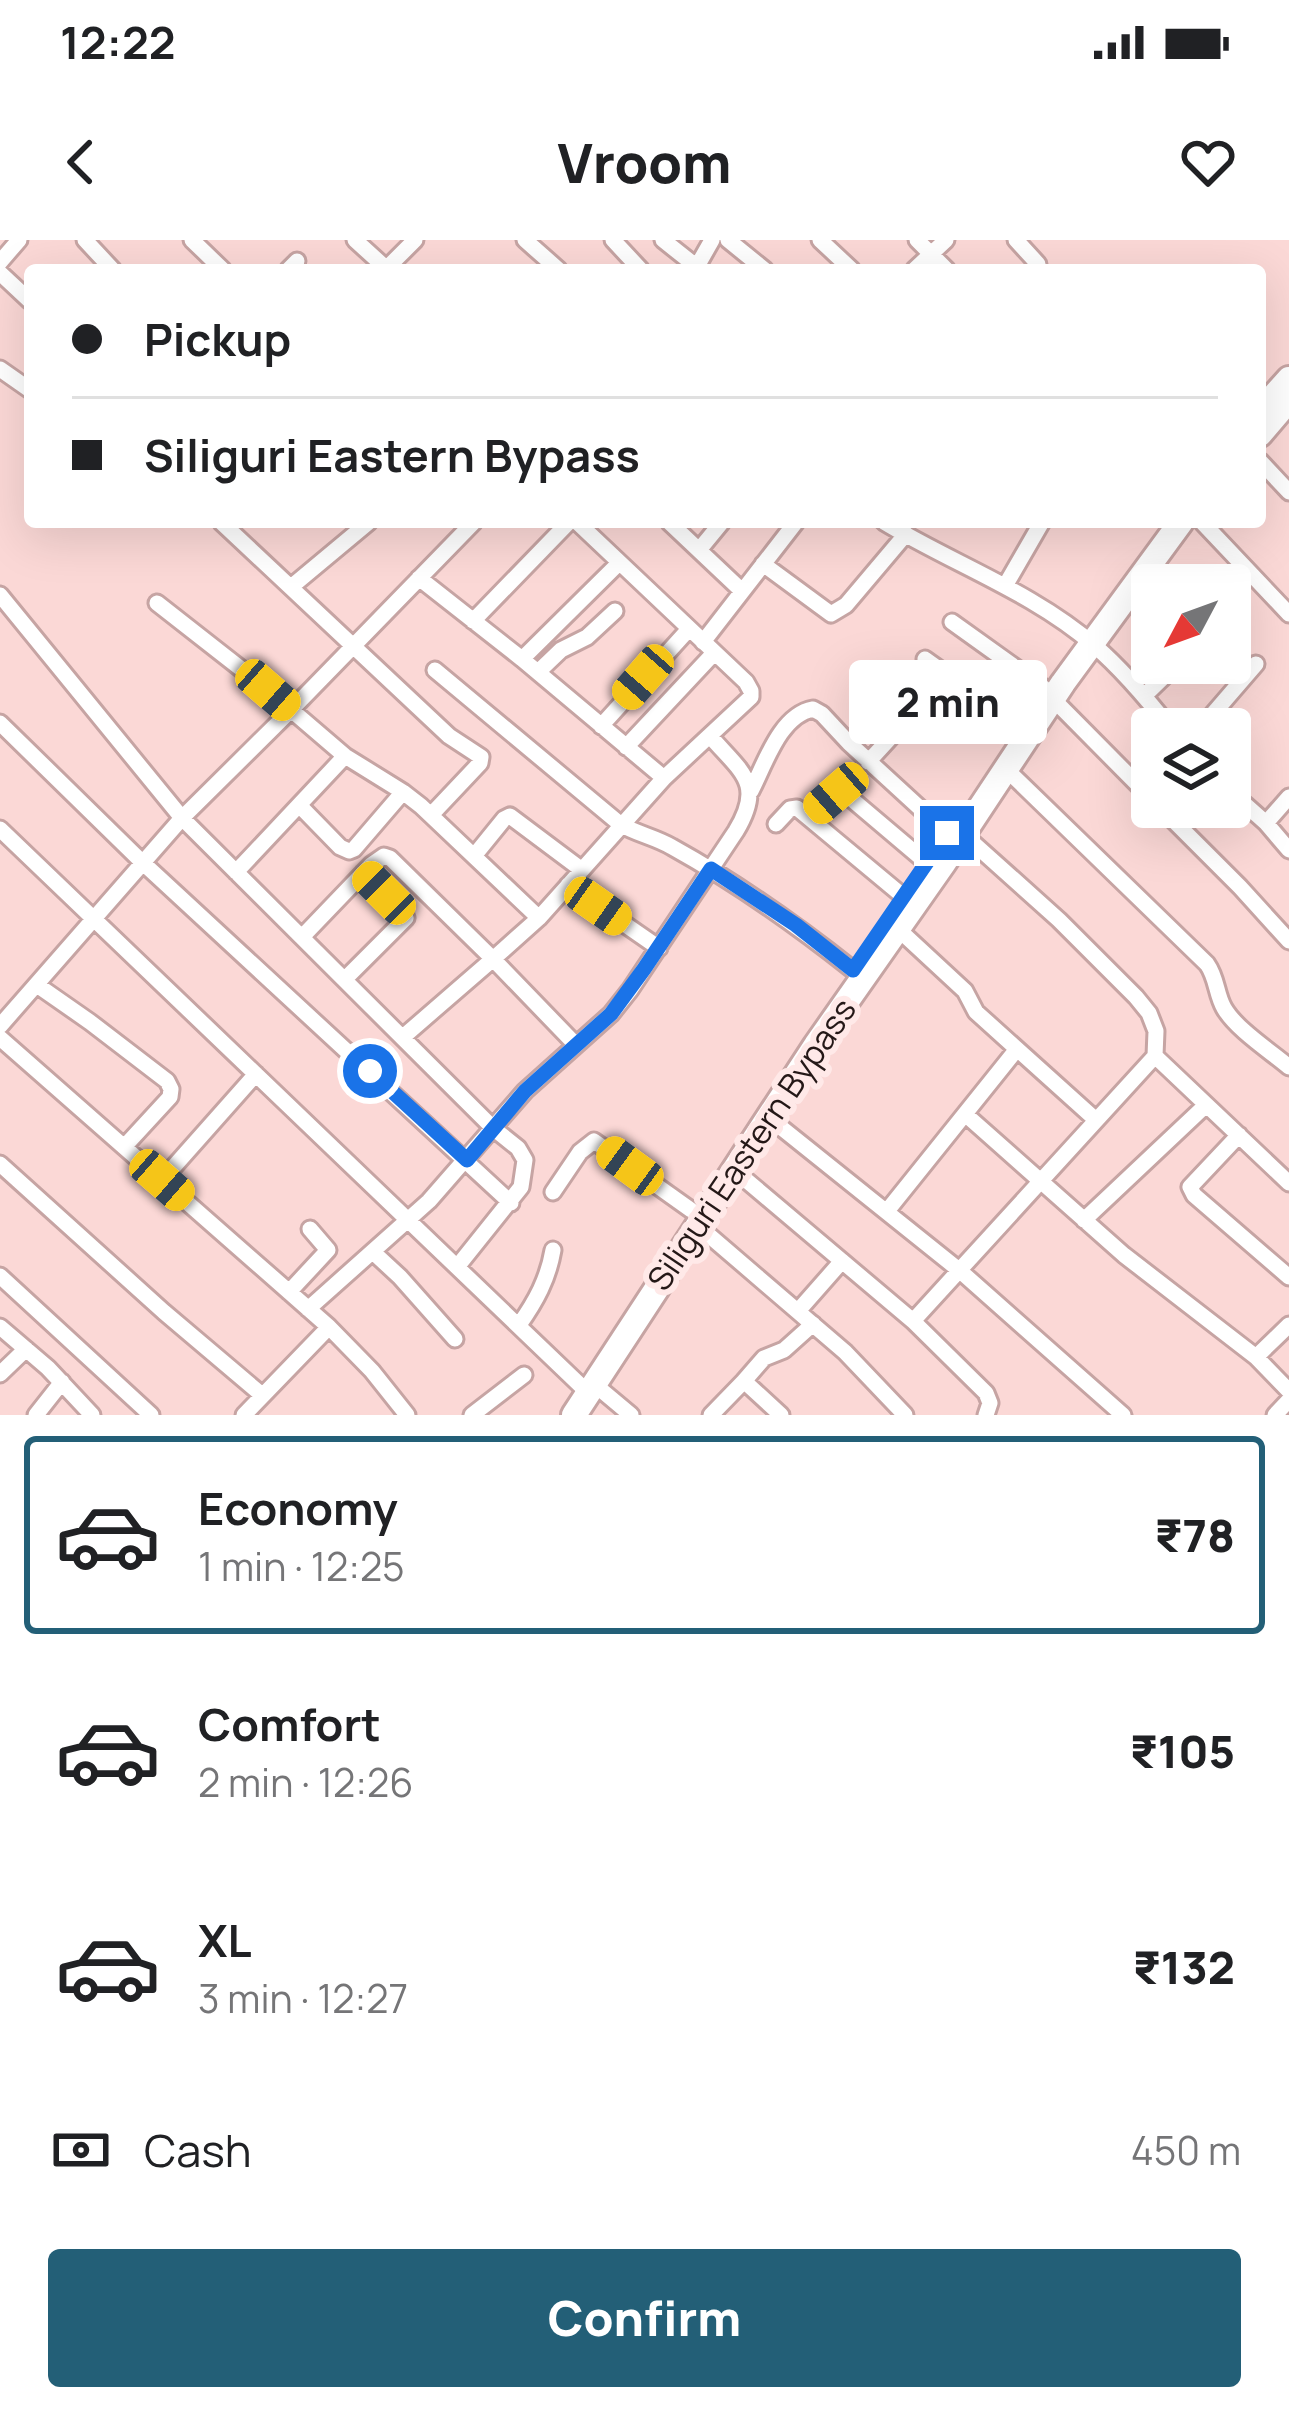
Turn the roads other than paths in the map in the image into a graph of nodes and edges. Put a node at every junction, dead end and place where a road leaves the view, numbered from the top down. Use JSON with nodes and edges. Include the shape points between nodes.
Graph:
{"nodes":[{"id":1,"x":19,"y":240,"type":"edge"},
{"id":2,"x":85,"y":240,"type":"edge"},
{"id":3,"x":192,"y":240,"type":"edge"},
{"id":4,"x":355,"y":240,"type":"edge"},
{"id":5,"x":415,"y":240,"type":"edge"},
{"id":6,"x":525,"y":240,"type":"edge"},
{"id":7,"x":613,"y":240,"type":"edge"},
{"id":8,"x":663,"y":240,"type":"edge"},
{"id":9,"x":728,"y":240,"type":"edge"},
{"id":10,"x":820,"y":240,"type":"edge"},
{"id":11,"x":917,"y":240,"type":"edge"},
{"id":12,"x":946,"y":240,"type":"edge"},
{"id":13,"x":1016,"y":240,"type":"edge"},
{"id":14,"x":931,"y":254,"type":"junction"},
{"id":15,"x":0,"y":262,"type":"edge"},
{"id":16,"x":1038,"y":263,"type":"dead end"},
{"id":17,"x":107,"y":264,"type":"edge"},
{"id":18,"x":217,"y":264,"type":"edge"},
{"id":19,"x":380,"y":264,"type":"edge"},
{"id":20,"x":392,"y":264,"type":"edge"},
{"id":21,"x":552,"y":264,"type":"edge"},
{"id":22,"x":635,"y":264,"type":"edge"},
{"id":23,"x":690,"y":264,"type":"edge"},
{"id":24,"x":758,"y":264,"type":"edge"},
{"id":25,"x":845,"y":264,"type":"edge"},
{"id":26,"x":920,"y":264,"type":"edge"},
{"id":27,"x":941,"y":264,"type":"edge"},
{"id":28,"x":0,"y":273,"type":"edge"},
{"id":29,"x":24,"y":295,"type":"edge"},
{"id":30,"x":1289,"y":379,"type":"edge"},
{"id":31,"x":1289,"y":400,"type":"edge"},
{"id":32,"x":1266,"y":404,"type":"edge"},
{"id":33,"x":1266,"y":427,"type":"edge"},
{"id":34,"x":1266,"y":468,"type":"edge"},
{"id":35,"x":1289,"y":493,"type":"edge"},
{"id":36,"x":227,"y":528,"type":"edge"},
{"id":37,"x":362,"y":528,"type":"edge"},
{"id":38,"x":468,"y":528,"type":"edge"},
{"id":39,"x":567,"y":528,"type":"edge"},
{"id":40,"x":580,"y":528,"type":"edge"},
{"id":41,"x":675,"y":528,"type":"edge"},
{"id":42,"x":717,"y":528,"type":"edge"},
{"id":43,"x":791,"y":528,"type":"edge"},
{"id":44,"x":895,"y":528,"type":"edge"},
{"id":45,"x":1039,"y":528,"type":"edge"},
{"id":46,"x":1158,"y":528,"type":"edge"},
{"id":47,"x":1176,"y":528,"type":"edge"},
{"id":48,"x":1208,"y":528,"type":"edge"},
{"id":49,"x":906,"y":534,"type":"junction"},
{"id":50,"x":699,"y":550,"type":"junction"},
{"id":51,"x":619,"y":563,"type":"junction"},
{"id":52,"x":763,"y":564,"type":"junction"},
{"id":53,"x":419,"y":578,"type":"junction"},
{"id":54,"x":1005,"y":586,"type":"junction"},
{"id":55,"x":291,"y":587,"type":"junction"},
{"id":56,"x":742,"y":591,"type":"junction"},
{"id":57,"x":0,"y":595,"type":"edge"},
{"id":58,"x":157,"y":603,"type":"dead end"},
{"id":59,"x":615,"y":611,"type":"dead end"},
{"id":60,"x":1289,"y":614,"type":"edge"},
{"id":61,"x":473,"y":621,"type":"junction"},
{"id":62,"x":952,"y":622,"type":"dead end"},
{"id":63,"x":689,"y":628,"type":"junction"},
{"id":64,"x":1086,"y":639,"type":"junction"},
{"id":65,"x":352,"y":646,"type":"junction"},
{"id":66,"x":708,"y":648,"type":"junction"},
{"id":67,"x":523,"y":659,"type":"junction"},
{"id":68,"x":925,"y":659,"type":"dead end"},
{"id":69,"x":1256,"y":664,"type":"dead end"},
{"id":70,"x":435,"y":670,"type":"dead end"},
{"id":71,"x":538,"y":672,"type":"junction"},
{"id":72,"x":1156,"y":684,"type":"edge"},
{"id":73,"x":1048,"y":694,"type":"junction"},
{"id":74,"x":1144,"y":696,"type":"junction"},
{"id":75,"x":1154,"y":708,"type":"edge"},
{"id":76,"x":1218,"y":708,"type":"edge"},
{"id":77,"x":291,"y":710,"type":"junction"},
{"id":78,"x":887,"y":711,"type":"dead end"},
{"id":79,"x":0,"y":722,"type":"edge"},
{"id":80,"x":601,"y":726,"type":"junction"},
{"id":81,"x":1019,"y":726,"type":"junction"},
{"id":82,"x":710,"y":736,"type":"junction"},
{"id":83,"x":626,"y":747,"type":"junction"},
{"id":84,"x":345,"y":756,"type":"junction"},
{"id":85,"x":868,"y":762,"type":"junction"},
{"id":86,"x":1006,"y":769,"type":"junction"},
{"id":87,"x":664,"y":778,"type":"junction"},
{"id":88,"x":1131,"y":778,"type":"edge"},
{"id":89,"x":751,"y":791,"type":"junction"},
{"id":90,"x":403,"y":792,"type":"junction"},
{"id":91,"x":1289,"y":797,"type":"edge"},
{"id":92,"x":299,"y":805,"type":"junction"},
{"id":93,"x":1251,"y":810,"type":"edge"},
{"id":94,"x":431,"y":815,"type":"junction"},
{"id":95,"x":808,"y":817,"type":"junction"},
{"id":96,"x":182,"y":818,"type":"junction"},
{"id":97,"x":620,"y":824,"type":"junction"},
{"id":98,"x":776,"y":824,"type":"dead end"},
{"id":99,"x":1266,"y":824,"type":"junction"},
{"id":100,"x":1181,"y":828,"type":"edge"},
{"id":101,"x":0,"y":829,"type":"edge"},
{"id":102,"x":955,"y":833,"type":"junction"},
{"id":103,"x":1289,"y":850,"type":"edge"},
{"id":104,"x":473,"y":856,"type":"junction"},
{"id":105,"x":142,"y":862,"type":"junction"},
{"id":106,"x":927,"y":863,"type":"junction"},
{"id":107,"x":711,"y":869,"type":"junction"},
{"id":108,"x":582,"y":870,"type":"junction"},
{"id":109,"x":236,"y":872,"type":"junction"},
{"id":110,"x":363,"y":873,"type":"junction"},
{"id":111,"x":568,"y":885,"type":"junction"},
{"id":112,"x":904,"y":897,"type":"junction"},
{"id":113,"x":539,"y":917,"type":"junction"},
{"id":114,"x":92,"y":918,"type":"junction"},
{"id":115,"x":898,"y":928,"type":"junction"},
{"id":116,"x":302,"y":937,"type":"junction"},
{"id":117,"x":1289,"y":941,"type":"edge"},
{"id":118,"x":658,"y":948,"type":"junction"},
{"id":119,"x":493,"y":959,"type":"junction"},
{"id":120,"x":853,"y":970,"type":"junction"},
{"id":121,"x":345,"y":979,"type":"junction"},
{"id":122,"x":37,"y":985,"type":"junction"},
{"id":123,"x":0,"y":1026,"type":"edge"},
{"id":124,"x":404,"y":1036,"type":"junction"},
{"id":125,"x":0,"y":1038,"type":"edge"},
{"id":126,"x":576,"y":1045,"type":"junction"},
{"id":127,"x":1017,"y":1049,"type":"junction"},
{"id":128,"x":1155,"y":1056,"type":"junction"},
{"id":129,"x":1289,"y":1066,"type":"edge"},
{"id":130,"x":256,"y":1074,"type":"junction"},
{"id":131,"x":1206,"y":1105,"type":"junction"},
{"id":132,"x":964,"y":1114,"type":"junction"},
{"id":133,"x":767,"y":1117,"type":"junction"},
{"id":134,"x":1096,"y":1120,"type":"junction"},
{"id":135,"x":493,"y":1128,"type":"junction"},
{"id":136,"x":1239,"y":1136,"type":"junction"},
{"id":137,"x":124,"y":1147,"type":"junction"},
{"id":138,"x":467,"y":1160,"type":"junction"},
{"id":139,"x":1,"y":1168,"type":"edge"},
{"id":140,"x":733,"y":1169,"type":"junction"},
{"id":141,"x":162,"y":1180,"type":"junction"},
{"id":142,"x":1041,"y":1181,"type":"junction"},
{"id":143,"x":1289,"y":1183,"type":"edge"},
{"id":144,"x":553,"y":1192,"type":"dead end"},
{"id":145,"x":511,"y":1202,"type":"junction"},
{"id":146,"x":886,"y":1211,"type":"junction"},
{"id":147,"x":694,"y":1217,"type":"junction"},
{"id":148,"x":1084,"y":1220,"type":"junction"},
{"id":149,"x":408,"y":1221,"type":"junction"},
{"id":150,"x":310,"y":1229,"type":"dead end"},
{"id":151,"x":553,"y":1250,"type":"dead end"},
{"id":152,"x":373,"y":1252,"type":"junction"},
{"id":153,"x":842,"y":1261,"type":"junction"},
{"id":154,"x":458,"y":1267,"type":"junction"},
{"id":155,"x":959,"y":1270,"type":"junction"},
{"id":156,"x":0,"y":1276,"type":"edge"},
{"id":157,"x":1289,"y":1277,"type":"edge"},
{"id":158,"x":289,"y":1292,"type":"junction"},
{"id":159,"x":308,"y":1310,"type":"junction"},
{"id":160,"x":798,"y":1311,"type":"junction"},
{"id":161,"x":913,"y":1322,"type":"junction"},
{"id":162,"x":813,"y":1324,"type":"junction"},
{"id":163,"x":519,"y":1325,"type":"junction"},
{"id":164,"x":1289,"y":1325,"type":"edge"},
{"id":165,"x":0,"y":1327,"type":"edge"},
{"id":166,"x":329,"y":1327,"type":"junction"},
{"id":167,"x":455,"y":1340,"type":"dead end"},
{"id":168,"x":26,"y":1349,"type":"junction"},
{"id":169,"x":1256,"y":1357,"type":"junction"},
{"id":170,"x":0,"y":1374,"type":"edge"},
{"id":171,"x":524,"y":1375,"type":"dead end"},
{"id":172,"x":62,"y":1382,"type":"junction"},
{"id":173,"x":744,"y":1382,"type":"junction"},
{"id":174,"x":588,"y":1385,"type":"junction"},
{"id":175,"x":262,"y":1395,"type":"junction"},
{"id":176,"x":1289,"y":1396,"type":"edge"},
{"id":177,"x":36,"y":1415,"type":"edge"},
{"id":178,"x":92,"y":1415,"type":"edge"},
{"id":179,"x":151,"y":1415,"type":"edge"},
{"id":180,"x":244,"y":1415,"type":"edge"},
{"id":181,"x":407,"y":1415,"type":"edge"},
{"id":182,"x":472,"y":1415,"type":"edge"},
{"id":183,"x":562,"y":1415,"type":"edge"},
{"id":184,"x":574,"y":1415,"type":"edge"},
{"id":185,"x":631,"y":1415,"type":"edge"},
{"id":186,"x":711,"y":1415,"type":"edge"},
{"id":187,"x":781,"y":1415,"type":"edge"},
{"id":188,"x":905,"y":1415,"type":"edge"},
{"id":189,"x":986,"y":1415,"type":"edge"},
{"id":190,"x":1124,"y":1415,"type":"edge"},
{"id":191,"x":1275,"y":1415,"type":"edge"}],
"edges":[{"from":1,"to":15,"type":"street"},
{"from":2,"to":17,"type":"street"},
{"from":3,"to":18,"type":"street"},
{"from":4,"to":19,"type":"street"},
{"from":5,"to":20,"type":"street"},
{"from":6,"to":21,"type":"street"},
{"from":7,"to":22,"type":"street"},
{"from":8,"to":23,"type":"street"},
{"from":9,"to":24,"type":"street"},
{"from":10,"to":25,"type":"street"},
{"from":11,"to":14,"type":"street"},
{"from":12,"to":14,"type":"street"},
{"from":13,"to":16,"type":"street"},
{"from":14,"to":26,"type":"street"},
{"from":14,"to":27,"type":"street"},
{"from":28,"to":29,"type":"street"},
{"from":30,"to":32,"type":"main road"},
{"from":31,"to":33,"type":"main road"},
{"from":34,"to":35,"type":"street"},
{"from":36,"to":55,"type":"street"},
{"from":37,"to":55,"type":"street"},
{"from":38,"to":53,"type":"street"},
{"from":39,"to":61,"type":"street"},
{"from":40,"to":51,"type":"street"},
{"from":41,"to":50,"type":"street"},
{"from":42,"to":50,"type":"street"},
{"from":43,"to":52,"type":"street"},
{"from":44,"to":49,"type":"street"},
{"from":45,"to":54,"type":"street"},
{"from":46,"to":64,"type":"main road","name":"Siliguri Eastern Bypass"},
{"from":47,"to":64,"type":"main road","name":"Siliguri Eastern Bypass"},
{"from":48,"to":60,"type":"street"},
{"from":49,"to":52,"type":"street","via":[[831,614]]},
{"from":49,"to":54,"type":"street"},
{"from":50,"to":56,"type":"street"},
{"from":51,"to":63,"type":"street"},
{"from":51,"to":67,"type":"street"},
{"from":52,"to":56,"type":"street"},
{"from":53,"to":61,"type":"street"},
{"from":53,"to":65,"type":"street"},
{"from":54,"to":64,"type":"street"},
{"from":55,"to":65,"type":"street"},
{"from":56,"to":66,"type":"street"},
{"from":57,"to":96,"type":"street"},
{"from":58,"to":77,"type":"street"},
{"from":59,"to":71,"type":"street"},
{"from":61,"to":67,"type":"street"},
{"from":62,"to":73,"type":"street"},
{"from":63,"to":66,"type":"street"},
{"from":63,"to":80,"type":"street"},
{"from":64,"to":73,"type":"main road","name":"Siliguri Eastern Bypass"},
{"from":64,"to":74,"type":"street"},
{"from":65,"to":77,"type":"street"},
{"from":65,"to":94,"type":"street","via":[[481,757]]},
{"from":66,"to":82,"type":"street","via":[[752,691]]},
{"from":66,"to":83,"type":"street"},
{"from":67,"to":71,"type":"street"},
{"from":68,"to":81,"type":"street"},
{"from":69,"to":76,"type":"street"},
{"from":70,"to":97,"type":"street"},
{"from":71,"to":80,"type":"street"},
{"from":72,"to":74,"type":"street"},
{"from":73,"to":81,"type":"main road","name":"Siliguri Eastern Bypass"},
{"from":73,"to":86,"type":"main road","name":"Siliguri Eastern Bypass"},
{"from":73,"to":88,"type":"street"},
{"from":74,"to":75,"type":"street"},
{"from":77,"to":84,"type":"street"},
{"from":77,"to":96,"type":"street"},
{"from":78,"to":85,"type":"street","via":[[902,725]]},
{"from":79,"to":105,"type":"street"},
{"from":80,"to":83,"type":"street"},
{"from":81,"to":102,"type":"main road","name":"Siliguri Eastern Bypass"},
{"from":82,"to":87,"type":"street"},
{"from":82,"to":89,"type":"street"},
{"from":83,"to":87,"type":"street"},
{"from":84,"to":90,"type":"street"},
{"from":84,"to":92,"type":"street"},
{"from":85,"to":89,"type":"street","via":[[821,714],[803,711],[784,728]]},
{"from":85,"to":102,"type":"street"},
{"from":86,"to":102,"type":"main road","name":"Siliguri Eastern Bypass"},
{"from":86,"to":129,"type":"street","via":[[1207,964],[1231,1017]]},
{"from":87,"to":97,"type":"street"},
{"from":89,"to":107,"type":"street","via":[[746,814]]},
{"from":90,"to":92,"type":"street","via":[[349,851]]},
{"from":90,"to":94,"type":"street"},
{"from":91,"to":99,"type":"street"},
{"from":92,"to":109,"type":"street"},
{"from":93,"to":99,"type":"street"},
{"from":94,"to":104,"type":"street"},
{"from":95,"to":98,"type":"street","via":[[790,809]]},
{"from":95,"to":106,"type":"street","via":[[842,791]]},
{"from":95,"to":112,"type":"street"},
{"from":96,"to":105,"type":"street"},
{"from":96,"to":109,"type":"street"},
{"from":97,"to":107,"type":"street"},
{"from":97,"to":108,"type":"street"},
{"from":99,"to":103,"type":"street"},
{"from":100,"to":117,"type":"street"},
{"from":101,"to":114,"type":"street"},
{"from":102,"to":106,"type":"main road","name":"Siliguri Eastern Bypass"},
{"from":102,"to":115,"type":"main road","name":"Siliguri Eastern Bypass"},
{"from":102,"to":128,"type":"street","via":[[1136,997],[1156,1031]]},
{"from":104,"to":108,"type":"street","via":[[510,816]]},
{"from":104,"to":113,"type":"street"},
{"from":105,"to":114,"type":"street"},
{"from":105,"to":138,"type":"street"},
{"from":106,"to":112,"type":"main road","name":"Siliguri Eastern Bypass"},
{"from":107,"to":118,"type":"street"},
{"from":107,"to":120,"type":"street"},
{"from":108,"to":111,"type":"street"},
{"from":109,"to":116,"type":"street"},
{"from":110,"to":116,"type":"street"},
{"from":110,"to":119,"type":"street","via":[[390,858]]},
{"from":110,"to":121,"type":"street","via":[[406,918]]},
{"from":111,"to":113,"type":"street"},
{"from":111,"to":118,"type":"street"},
{"from":112,"to":120,"type":"main road","name":"Siliguri Eastern Bypass"},
{"from":113,"to":119,"type":"street"},
{"from":114,"to":122,"type":"street"},
{"from":114,"to":130,"type":"street"},
{"from":115,"to":127,"type":"street"},
{"from":115,"to":133,"type":"main road","name":"Siliguri Eastern Bypass"},
{"from":116,"to":121,"type":"street"},
{"from":118,"to":126,"type":"street","via":[[611,1014]]},
{"from":119,"to":124,"type":"street"},
{"from":119,"to":126,"type":"street"},
{"from":120,"to":147,"type":"main road","name":"Siliguri Eastern Bypass"},
{"from":121,"to":124,"type":"street"},
{"from":122,"to":123,"type":"street"},
{"from":122,"to":137,"type":"street","via":[[171,1089]]},
{"from":124,"to":135,"type":"street"},
{"from":125,"to":137,"type":"street"},
{"from":126,"to":135,"type":"street"},
{"from":127,"to":132,"type":"street"},
{"from":127,"to":134,"type":"street"},
{"from":128,"to":131,"type":"street"},
{"from":128,"to":134,"type":"street"},
{"from":130,"to":141,"type":"street"},
{"from":130,"to":149,"type":"street"},
{"from":131,"to":136,"type":"street"},
{"from":131,"to":148,"type":"street"},
{"from":132,"to":142,"type":"street"},
{"from":132,"to":146,"type":"street"},
{"from":133,"to":140,"type":"main road","name":"Siliguri Eastern Bypass"},
{"from":133,"to":146,"type":"street"},
{"from":134,"to":142,"type":"street"},
{"from":135,"to":138,"type":"street"},
{"from":135,"to":145,"type":"street","via":[[525,1160]]},
{"from":136,"to":143,"type":"street"},
{"from":136,"to":157,"type":"street","via":[[1190,1187]]},
{"from":137,"to":141,"type":"street"},
{"from":138,"to":145,"type":"street"},
{"from":138,"to":149,"type":"street"},
{"from":139,"to":175,"type":"street"},
{"from":140,"to":147,"type":"main road","name":"Siliguri Eastern Bypass"},
{"from":140,"to":153,"type":"street"},
{"from":141,"to":158,"type":"street"},
{"from":142,"to":148,"type":"street"},
{"from":142,"to":155,"type":"street"},
{"from":144,"to":147,"type":"street","via":[[594,1142]]},
{"from":145,"to":154,"type":"street"},
{"from":146,"to":155,"type":"street"},
{"from":147,"to":160,"type":"street"},
{"from":147,"to":174,"type":"main road","name":"Siliguri Eastern Bypass"},
{"from":148,"to":169,"type":"street"},
{"from":149,"to":152,"type":"street"},
{"from":149,"to":154,"type":"street"},
{"from":150,"to":158,"type":"street","via":[[328,1250]]},
{"from":151,"to":163,"type":"street","via":[[542,1290]]},
{"from":152,"to":159,"type":"street"},
{"from":152,"to":167,"type":"street"},
{"from":153,"to":160,"type":"street"},
{"from":153,"to":161,"type":"street"},
{"from":154,"to":163,"type":"street"},
{"from":155,"to":161,"type":"street"},
{"from":155,"to":190,"type":"street"},
{"from":156,"to":179,"type":"street"},
{"from":158,"to":159,"type":"street"},
{"from":159,"to":166,"type":"street"},
{"from":160,"to":162,"type":"street"},
{"from":161,"to":189,"type":"street","via":[[990,1398]]},
{"from":162,"to":173,"type":"street"},
{"from":162,"to":188,"type":"street"},
{"from":163,"to":174,"type":"street"},
{"from":164,"to":169,"type":"street"},
{"from":165,"to":168,"type":"street"},
{"from":166,"to":175,"type":"street"},
{"from":166,"to":181,"type":"street"},
{"from":168,"to":170,"type":"street"},
{"from":168,"to":172,"type":"street"},
{"from":169,"to":176,"type":"street"},
{"from":171,"to":182,"type":"street"},
{"from":172,"to":177,"type":"street"},
{"from":172,"to":178,"type":"street"},
{"from":173,"to":186,"type":"street"},
{"from":173,"to":187,"type":"street"},
{"from":174,"to":183,"type":"main road","name":"Siliguri Eastern Bypass"},
{"from":174,"to":184,"type":"main road","name":"Siliguri Eastern Bypass"},
{"from":174,"to":185,"type":"street"},
{"from":175,"to":180,"type":"street"},
{"from":176,"to":191,"type":"street"}]}
